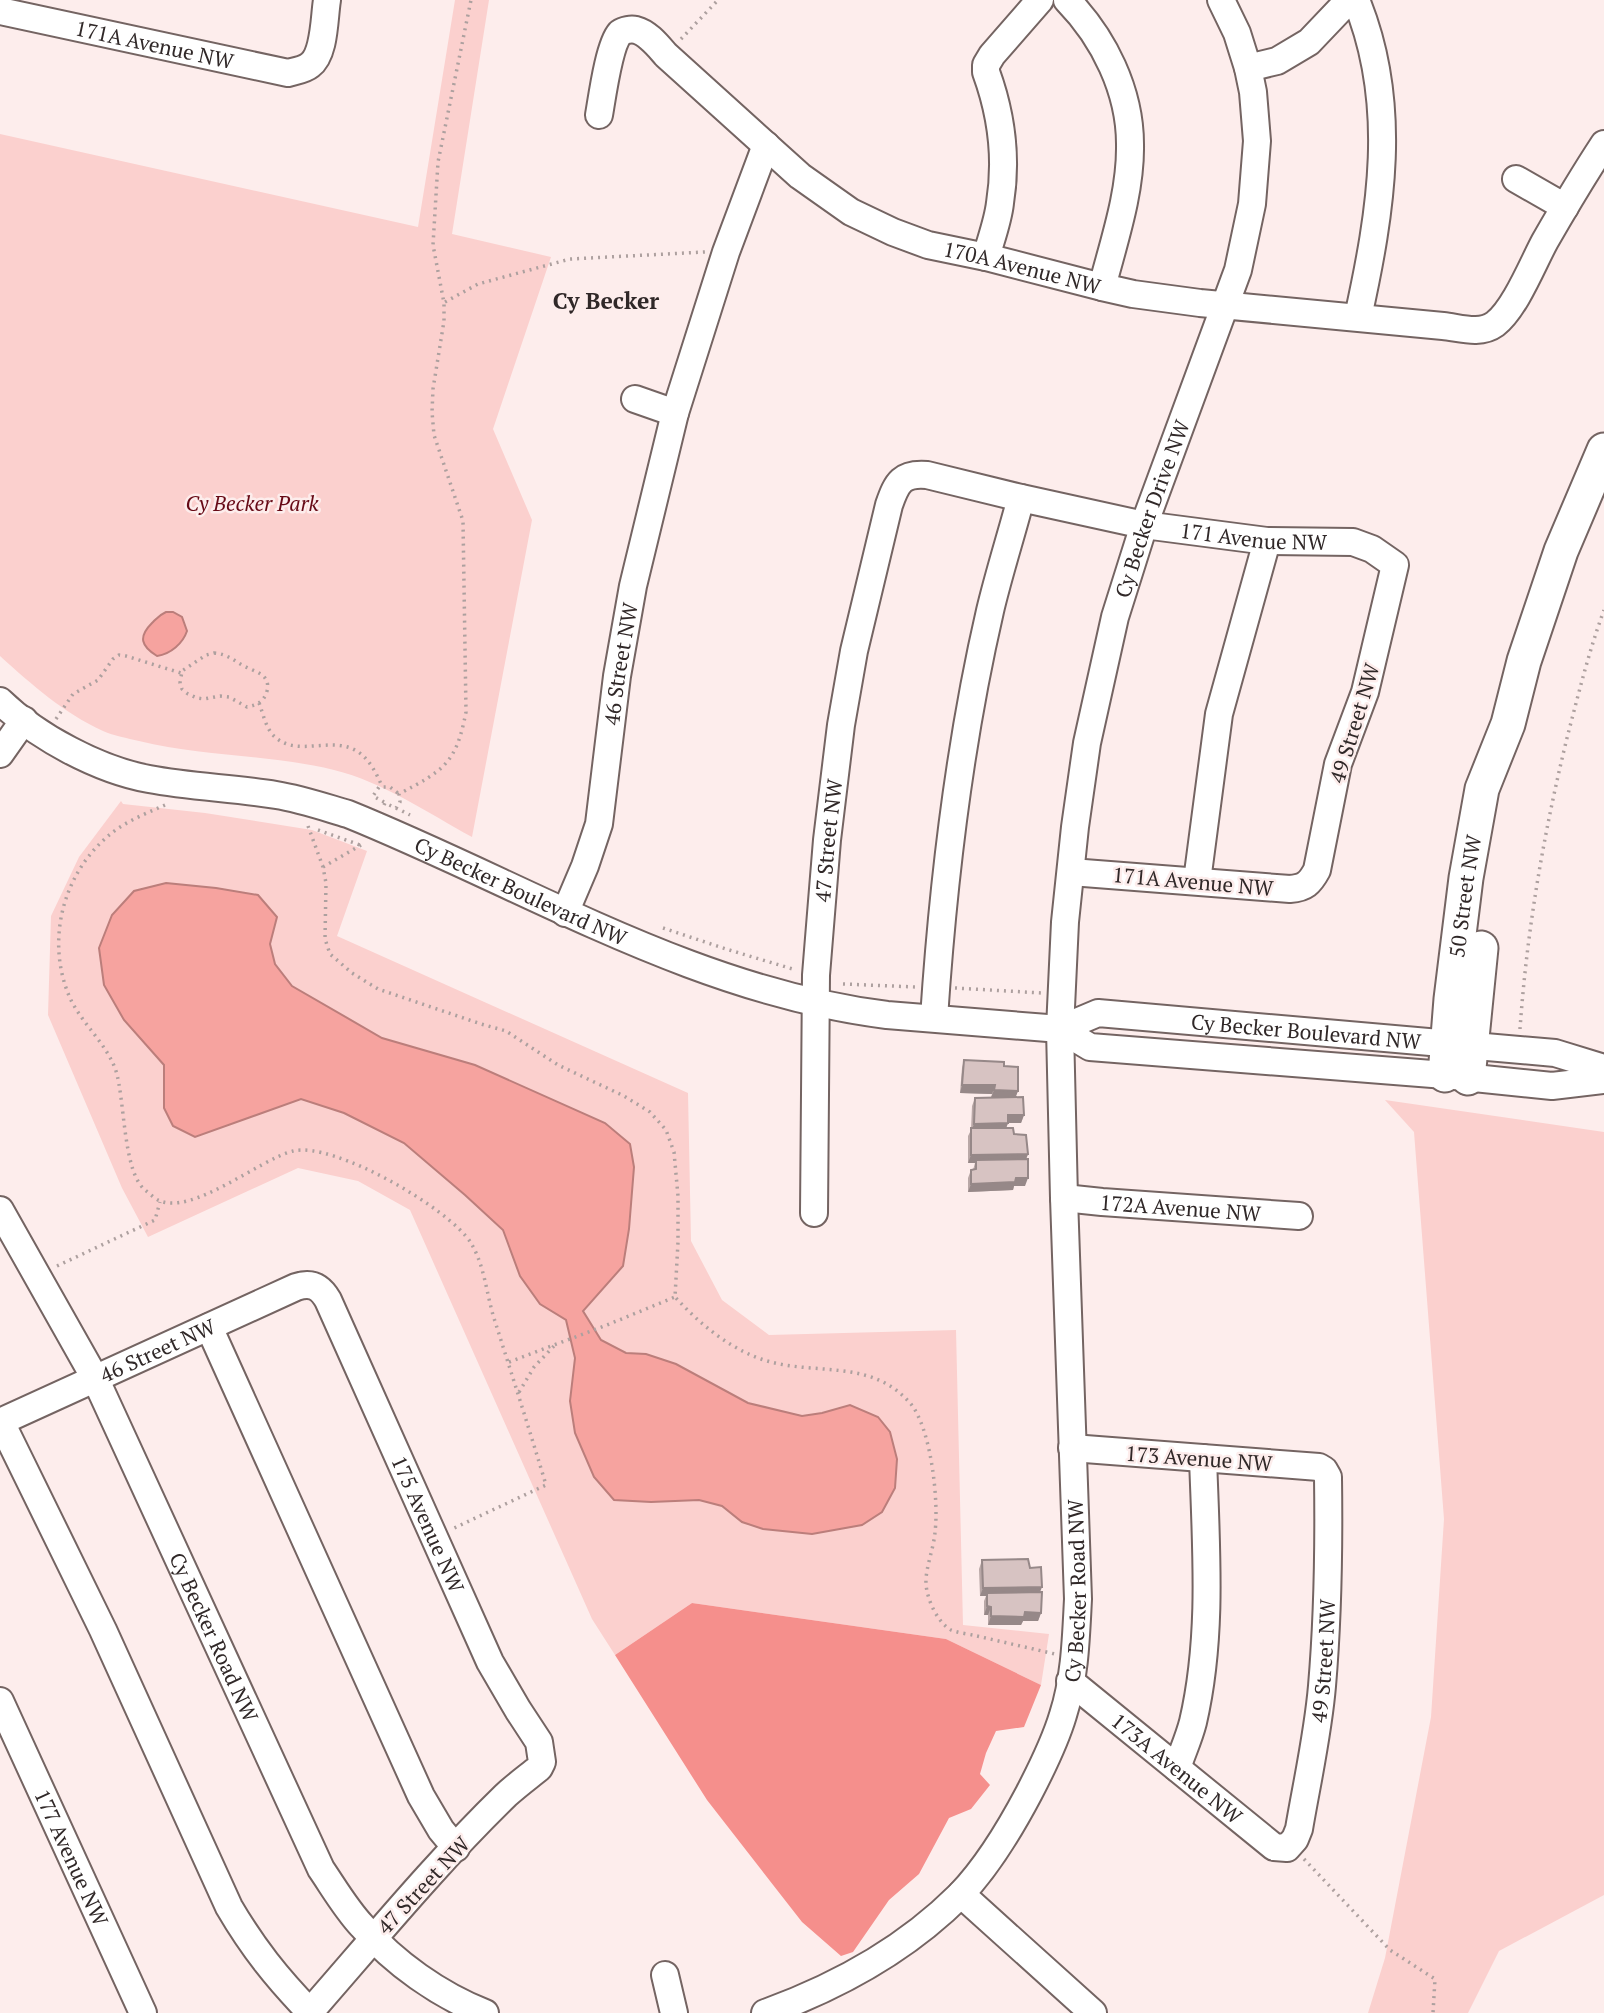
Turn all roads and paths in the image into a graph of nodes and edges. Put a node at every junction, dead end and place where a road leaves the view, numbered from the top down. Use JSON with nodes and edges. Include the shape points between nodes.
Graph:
{"nodes":[{"id":1,"x":327,"y":0,"type":"edge"},
{"id":2,"x":471,"y":0,"type":"edge"},
{"id":3,"x":718,"y":0,"type":"edge"},
{"id":4,"x":1040,"y":0,"type":"edge"},
{"id":5,"x":1067,"y":0,"type":"edge"},
{"id":6,"x":1221,"y":0,"type":"edge"},
{"id":7,"x":1349,"y":0,"type":"edge"},
{"id":8,"x":1356,"y":0,"type":"edge"},
{"id":9,"x":0,"y":11,"type":"edge"},
{"id":10,"x":666,"y":55,"type":"junction"},
{"id":11,"x":1248,"y":68,"type":"junction"},
{"id":12,"x":599,"y":115,"type":"dead end"},
{"id":13,"x":1604,"y":144,"type":"edge"},
{"id":14,"x":766,"y":145,"type":"junction"},
{"id":15,"x":1516,"y":179,"type":"dead end"},
{"id":16,"x":1565,"y":207,"type":"junction"},
{"id":17,"x":711,"y":252,"type":"dead end"},
{"id":18,"x":986,"y":257,"type":"junction"},
{"id":19,"x":1102,"y":287,"type":"junction"},
{"id":20,"x":444,"y":303,"type":"junction"},
{"id":21,"x":1225,"y":304,"type":"junction"},
{"id":22,"x":1358,"y":317,"type":"junction"},
{"id":23,"x":635,"y":400,"type":"dead end"},
{"id":24,"x":675,"y":413,"type":"junction"},
{"id":25,"x":1604,"y":450,"type":"edge"},
{"id":26,"x":904,"y":477,"type":"joint"},
{"id":27,"x":1021,"y":498,"type":"junction"},
{"id":28,"x":1144,"y":525,"type":"junction"},
{"id":29,"x":1267,"y":541,"type":"junction"},
{"id":30,"x":1395,"y":565,"type":"joint"},
{"id":31,"x":1604,"y":610,"type":"edge"},
{"id":32,"x":182,"y":674,"type":"junction"},
{"id":33,"x":0,"y":701,"type":"edge"},
{"id":34,"x":260,"y":703,"type":"junction"},
{"id":35,"x":34,"y":728,"type":"junction"},
{"id":36,"x":0,"y":754,"type":"edge"},
{"id":37,"x":382,"y":786,"type":"junction"},
{"id":38,"x":399,"y":794,"type":"junction"},
{"id":39,"x":175,"y":806,"type":"dead end"},
{"id":40,"x":300,"y":824,"type":"dead end"},
{"id":41,"x":374,"y":824,"type":"junction"},
{"id":42,"x":308,"y":827,"type":"junction"},
{"id":43,"x":323,"y":867,"type":"junction"},
{"id":44,"x":1071,"y":872,"type":"junction"},
{"id":45,"x":1312,"y":880,"type":"joint"},
{"id":46,"x":1197,"y":881,"type":"junction"},
{"id":47,"x":565,"y":913,"type":"junction"},
{"id":48,"x":815,"y":1001,"type":"junction"},
{"id":49,"x":934,"y":1018,"type":"junction"},
{"id":50,"x":1060,"y":1029,"type":"junction"},
{"id":51,"x":1520,"y":1032,"type":"dead end"},
{"id":52,"x":1457,"y":1061,"type":"junction"},
{"id":53,"x":1604,"y":1069,"type":"edge"},
{"id":54,"x":1604,"y":1080,"type":"edge"},
{"id":55,"x":1064,"y":1198,"type":"junction"},
{"id":56,"x":160,"y":1202,"type":"junction"},
{"id":57,"x":0,"y":1210,"type":"edge"},
{"id":58,"x":814,"y":1213,"type":"dead end"},
{"id":59,"x":1299,"y":1216,"type":"dead end"},
{"id":60,"x":37,"y":1275,"type":"junction"},
{"id":61,"x":316,"y":1286,"type":"joint"},
{"id":62,"x":675,"y":1297,"type":"junction"},
{"id":63,"x":209,"y":1327,"type":"junction"},
{"id":64,"x":555,"y":1345,"type":"junction"},
{"id":65,"x":509,"y":1362,"type":"junction"},
{"id":66,"x":96,"y":1380,"type":"junction"},
{"id":67,"x":519,"y":1392,"type":"junction"},
{"id":68,"x":1,"y":1422,"type":"edge"},
{"id":69,"x":1072,"y":1448,"type":"junction"},
{"id":70,"x":1203,"y":1458,"type":"junction"},
{"id":71,"x":1324,"y":1470,"type":"joint"},
{"id":72,"x":435,"y":1538,"type":"junction"},
{"id":73,"x":1072,"y":1670,"type":"junction"},
{"id":74,"x":0,"y":1701,"type":"edge"},
{"id":75,"x":542,"y":1762,"type":"joint"},
{"id":76,"x":1177,"y":1768,"type":"junction"},
{"id":77,"x":1289,"y":1847,"type":"junction"},
{"id":78,"x":456,"y":1848,"type":"junction"},
{"id":79,"x":961,"y":1894,"type":"junction"},
{"id":80,"x":373,"y":1938,"type":"junction"},
{"id":81,"x":665,"y":1975,"type":"dead end"},
{"id":82,"x":143,"y":2013,"type":"edge"},
{"id":83,"x":309,"y":2013,"type":"edge"},
{"id":84,"x":485,"y":2013,"type":"edge"},
{"id":85,"x":674,"y":2013,"type":"edge"},
{"id":86,"x":766,"y":2013,"type":"edge"},
{"id":87,"x":1093,"y":2013,"type":"edge"},
{"id":88,"x":1433,"y":2013,"type":"edge"}],
"edges":[{"from":1,"to":9,"type":"street","name":"171A Avenue NW","via":[[314,61],[288,73]]},
{"from":2,"to":20,"type":"path","via":[[438,162],[432,245]]},
{"from":3,"to":10,"type":"path"},
{"from":4,"to":18,"type":"street","via":[[986,65],[999,117],[1003,161],[1000,204]]},
{"from":5,"to":19,"type":"street","via":[[1098,38],[1126,104],[1130,144],[1126,191]]},
{"from":6,"to":11,"type":"street","name":"Cy Becker Drive NW"},
{"from":7,"to":11,"type":"street","via":[[1310,43],[1278,61]]},
{"from":8,"to":22,"type":"street","via":[[1379,83],[1383,138],[1381,194]]},
{"from":10,"to":12,"type":"street","name":"170A Avenue NW","via":[[638,30],[620,33]]},
{"from":10,"to":14,"type":"street","name":"170A Avenue NW"},
{"from":11,"to":21,"type":"street","name":"Cy Becker Drive NW","via":[[1257,141],[1252,204],[1238,270]]},
{"from":13,"to":16,"type":"street"},
{"from":14,"to":18,"type":"street","name":"170A Avenue NW","via":[[800,176],[852,212],[928,245]]},
{"from":14,"to":24,"type":"street","name":"46 Street NW"},
{"from":15,"to":16,"type":"street"},
{"from":16,"to":22,"type":"street","name":"170A Avenue NW","via":[[1509,308],[1495,324],[1480,331]]},
{"from":17,"to":20,"type":"path","via":[[570,259],[478,284]]},
{"from":18,"to":19,"type":"street","name":"170A Avenue NW"},
{"from":19,"to":21,"type":"street","name":"170A Avenue NW"},
{"from":20,"to":38,"type":"path","via":[[432,412],[463,522],[466,712],[461,738],[447,762]]},
{"from":21,"to":22,"type":"street","name":"170A Avenue NW"},
{"from":21,"to":28,"type":"street","name":"Cy Becker Drive NW"},
{"from":23,"to":24,"type":"street"},
{"from":24,"to":47,"type":"street","name":"46 Street NW","via":[[633,586],[599,824]]},
{"from":25,"to":52,"type":"main road","name":"50 Street NW","via":[[1561,551],[1508,724],[1482,789],[1451,999]]},
{"from":26,"to":27,"type":"street","name":"171 Avenue NW","via":[[927,475]]},
{"from":26,"to":48,"type":"street","name":"47 Street NW","via":[[889,505],[841,725]]},
{"from":27,"to":28,"type":"street","name":"171 Avenue NW"},
{"from":27,"to":49,"type":"street","via":[[990,611],[967,729],[948,851]]},
{"from":28,"to":29,"type":"street","name":"171 Avenue NW"},
{"from":28,"to":44,"type":"street","name":"Cy Becker Drive NW","via":[[1098,691]]},
{"from":29,"to":30,"type":"street","name":"171 Avenue NW","via":[[1353,542]]},
{"from":29,"to":46,"type":"street","via":[[1219,714]]},
{"from":30,"to":45,"type":"street","name":"49 Street NW","via":[[1366,692],[1338,764]]},
{"from":31,"to":51,"type":"path","via":[[1549,816],[1535,888]]},
{"from":32,"to":34,"type":"path","via":[[182,689],[197,698],[229,697],[247,707]]},
{"from":32,"to":34,"type":"path","via":[[206,655],[232,657],[266,678],[267,693]]},
{"from":32,"to":35,"type":"path","via":[[119,656],[98,680],[73,694]]},
{"from":33,"to":35,"type":"street","name":"Cy Becker Boulevard NW"},
{"from":34,"to":37,"type":"path","via":[[267,726],[281,741],[292,746],[353,748],[370,764]]},
{"from":35,"to":36,"type":"street"},
{"from":35,"to":41,"type":"street","name":"Cy Becker Boulevard NW","via":[[124,773],[278,795]]},
{"from":37,"to":38,"type":"path"},
{"from":37,"to":41,"type":"path","via":[[373,796]]},
{"from":38,"to":41,"type":"path","via":[[396,808]]},
{"from":39,"to":56,"type":"path","via":[[166,805],[134,819],[90,854],[70,886],[59,920],[58,945],[71,1000],[115,1068],[134,1174],[142,1188]]},
{"from":40,"to":42,"type":"path"},
{"from":41,"to":42,"type":"path"},
{"from":41,"to":43,"type":"path"},
{"from":41,"to":47,"type":"street","name":"Cy Becker Boulevard NW"},
{"from":42,"to":43,"type":"path"},
{"from":43,"to":62,"type":"path","via":[[325,939],[330,954],[352,973],[378,989],[506,1031],[558,1065],[650,1112],[666,1130],[674,1152],[678,1196]]},
{"from":44,"to":46,"type":"street","name":"171A Avenue NW"},
{"from":44,"to":50,"type":"street","name":"Cy Becker Drive NW"},
{"from":45,"to":46,"type":"street","name":"171A Avenue NW","via":[[1304,888],[1290,889]]},
{"from":47,"to":48,"type":"street","name":"Cy Becker Boulevard NW","via":[[732,980]]},
{"from":48,"to":49,"type":"street","name":"Cy Becker Boulevard NW","via":[[864,1012]]},
{"from":48,"to":58,"type":"street","name":"47 Street NW"},
{"from":49,"to":50,"type":"street","name":"Cy Becker Boulevard NW"},
{"from":50,"to":52,"type":"street","name":"Cy Becker Boulevard NW","via":[[1098,1013]]},
{"from":50,"to":55,"type":"street","name":"Cy Becker Road NW"},
{"from":52,"to":53,"type":"street","name":"Cy Becker Boulevard NW","via":[[1555,1054]]},
{"from":52,"to":54,"type":"street","via":[[1552,1086]]},
{"from":55,"to":59,"type":"street","name":"172A Avenue NW"},
{"from":55,"to":69,"type":"street","name":"Cy Becker Road NW"},
{"from":56,"to":60,"type":"path","via":[[155,1220]]},
{"from":56,"to":65,"type":"path","via":[[201,1197],[296,1150],[330,1155],[383,1177],[423,1200],[468,1238],[478,1256]]},
{"from":57,"to":60,"type":"street","name":"Cy Becker Road NW"},
{"from":60,"to":66,"type":"street","name":"Cy Becker Road NW"},
{"from":61,"to":63,"type":"street","name":"46 Street NW","via":[[296,1287]]},
{"from":61,"to":72,"type":"street","name":"175 Avenue NW","via":[[328,1300]]},
{"from":62,"to":64,"type":"path"},
{"from":62,"to":73,"type":"path","via":[[728,1343],[761,1359],[873,1376],[896,1389],[912,1405],[923,1427],[931,1462],[937,1502],[926,1583],[938,1617],[951,1630]]},
{"from":63,"to":66,"type":"street","name":"46 Street NW"},
{"from":63,"to":78,"type":"street","via":[[421,1796]]},
{"from":64,"to":65,"type":"path"},
{"from":64,"to":67,"type":"path"},
{"from":65,"to":67,"type":"path"},
{"from":66,"to":68,"type":"street","name":"46 Street NW"},
{"from":66,"to":80,"type":"street","name":"Cy Becker Road NW","via":[[315,1859]]},
{"from":67,"to":72,"type":"path","via":[[546,1485]]},
{"from":68,"to":83,"type":"street","via":[[103,1629],[229,1907],[251,1944]]},
{"from":69,"to":70,"type":"street","name":"173 Avenue NW"},
{"from":69,"to":73,"type":"street","name":"Cy Becker Road NW","via":[[1078,1599]]},
{"from":70,"to":71,"type":"street","name":"173 Avenue NW"},
{"from":70,"to":76,"type":"street","via":[[1208,1605],[1192,1724]]},
{"from":71,"to":77,"type":"street","name":"49 Street NW","via":[[1328,1477],[1329,1589],[1322,1688],[1299,1829]]},
{"from":72,"to":75,"type":"street","name":"175 Avenue NW","via":[[490,1662],[539,1742]]},
{"from":73,"to":76,"type":"street","name":"173A Avenue NW"},
{"from":73,"to":79,"type":"street","name":"Cy Becker Road NW","via":[[1063,1714],[1037,1777],[1003,1840]]},
{"from":74,"to":82,"type":"street","name":"177 Avenue NW"},
{"from":75,"to":78,"type":"street","name":"47 Street NW"},
{"from":76,"to":77,"type":"street","name":"173A Avenue NW","via":[[1274,1847]]},
{"from":77,"to":88,"type":"path","via":[[1390,1950],[1435,1979]]},
{"from":78,"to":80,"type":"street","name":"47 Street NW"},
{"from":79,"to":86,"type":"street","name":"Cy Becker Road NW","via":[[869,1966]]},
{"from":79,"to":87,"type":"street"},
{"from":80,"to":83,"type":"street","name":"47 Street NW"},
{"from":80,"to":84,"type":"street","name":"Cy Becker Road NW","via":[[426,1981]]},
{"from":81,"to":85,"type":"street"}]}
